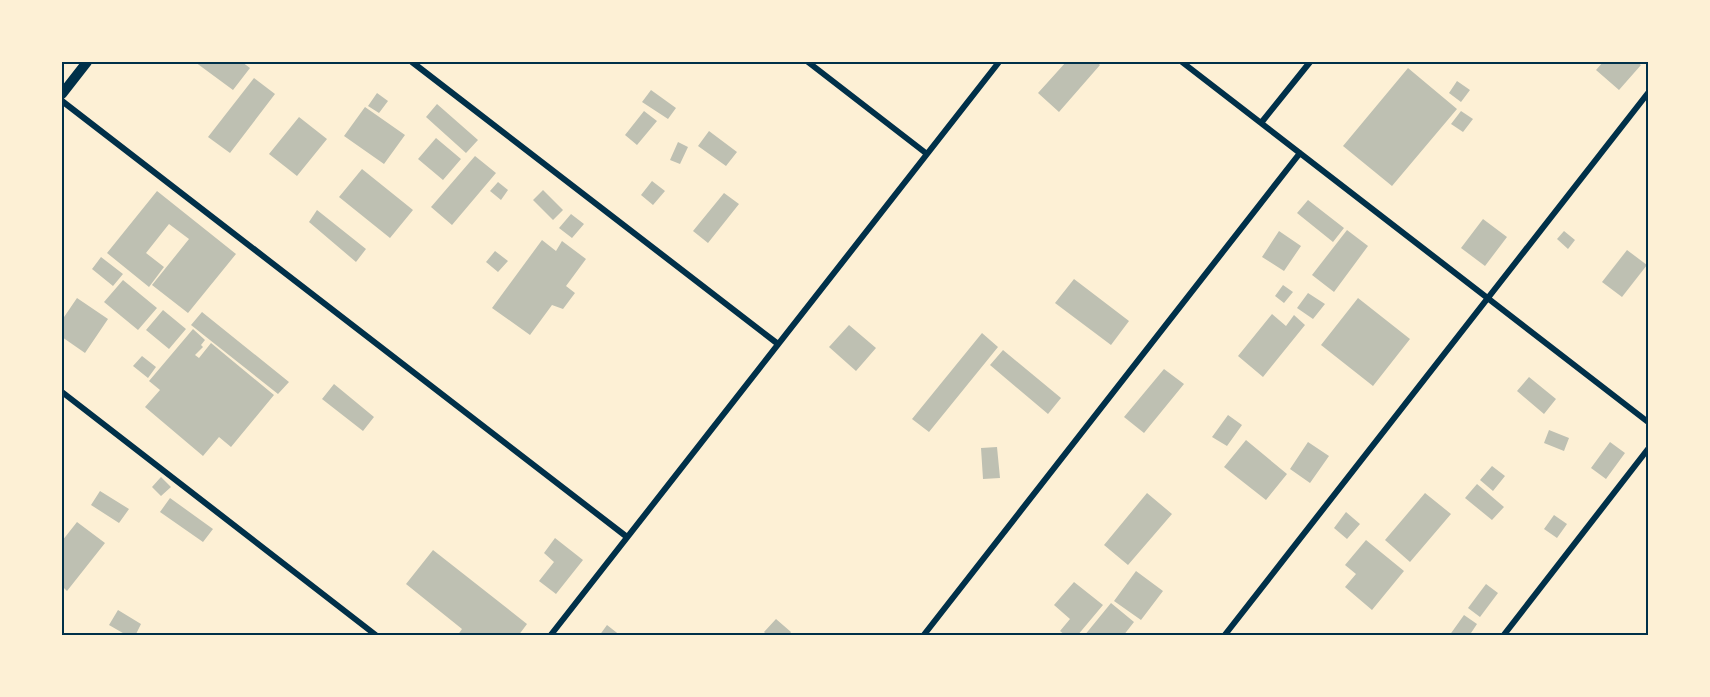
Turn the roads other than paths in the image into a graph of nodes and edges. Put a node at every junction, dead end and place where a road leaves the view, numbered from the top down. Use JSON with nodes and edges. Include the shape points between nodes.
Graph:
{"nodes":[{"id":1,"x":87,"y":62,"type":"edge"},
{"id":2,"x":412,"y":62,"type":"edge"},
{"id":3,"x":808,"y":62,"type":"edge"},
{"id":4,"x":999,"y":62,"type":"edge"},
{"id":5,"x":1182,"y":62,"type":"edge"},
{"id":6,"x":1310,"y":62,"type":"edge"},
{"id":7,"x":1648,"y":93,"type":"edge"},
{"id":8,"x":62,"y":94,"type":"edge"},
{"id":9,"x":62,"y":101,"type":"edge"},
{"id":10,"x":1262,"y":123,"type":"junction"},
{"id":11,"x":1300,"y":153,"type":"junction"},
{"id":12,"x":927,"y":154,"type":"junction"},
{"id":13,"x":1488,"y":298,"type":"junction"},
{"id":14,"x":778,"y":344,"type":"junction"},
{"id":15,"x":62,"y":392,"type":"edge"},
{"id":16,"x":1648,"y":422,"type":"edge"},
{"id":17,"x":1648,"y":449,"type":"edge"},
{"id":18,"x":627,"y":537,"type":"junction"},
{"id":19,"x":377,"y":636,"type":"edge"},
{"id":20,"x":550,"y":636,"type":"edge"},
{"id":21,"x":923,"y":636,"type":"edge"},
{"id":22,"x":1224,"y":636,"type":"edge"},
{"id":23,"x":1503,"y":636,"type":"edge"}],
"edges":[{"from":1,"to":8,"type":"street"},
{"from":2,"to":14,"type":"street"},
{"from":3,"to":12,"type":"street"},
{"from":4,"to":12,"type":"street"},
{"from":5,"to":10,"type":"street"},
{"from":6,"to":10,"type":"street"},
{"from":7,"to":13,"type":"street"},
{"from":9,"to":18,"type":"street"},
{"from":10,"to":11,"type":"street"},
{"from":11,"to":13,"type":"street"},
{"from":11,"to":21,"type":"street"},
{"from":12,"to":14,"type":"street"},
{"from":13,"to":16,"type":"street"},
{"from":13,"to":22,"type":"street"},
{"from":14,"to":18,"type":"street"},
{"from":15,"to":19,"type":"street"},
{"from":17,"to":23,"type":"street"},
{"from":18,"to":20,"type":"street"}]}
